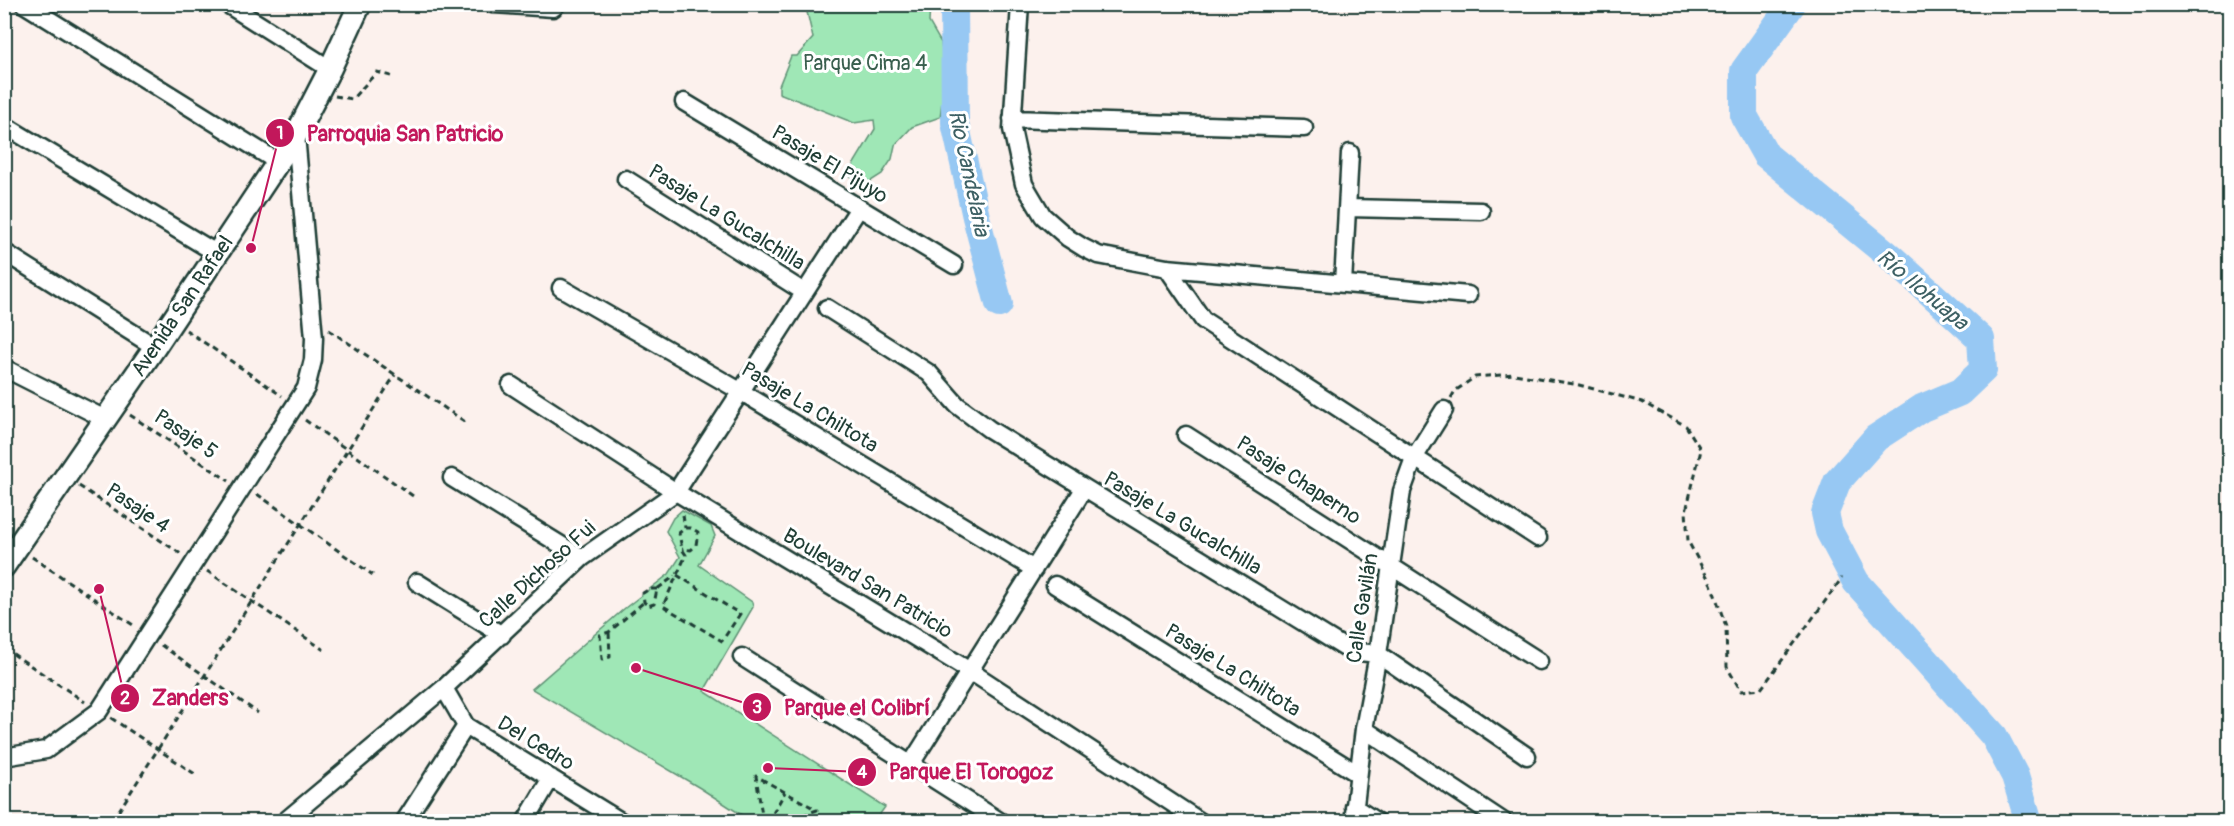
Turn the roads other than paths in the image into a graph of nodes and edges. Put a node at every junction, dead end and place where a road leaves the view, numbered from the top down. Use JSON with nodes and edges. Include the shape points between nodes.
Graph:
{"nodes":[{"id":1,"x":24,"y":4,"type":"edge"},
{"id":2,"x":227,"y":4,"type":"edge"},
{"id":3,"x":360,"y":4,"type":"edge"},
{"id":4,"x":493,"y":4,"type":"edge"},
{"id":5,"x":557,"y":4,"type":"edge"},
{"id":6,"x":1020,"y":4,"type":"edge"},
{"id":7,"x":330,"y":69,"type":"junction"},
{"id":8,"x":684,"y":102,"type":"dead end"},
{"id":9,"x":1012,"y":119,"type":"junction"},
{"id":10,"x":4,"y":125,"type":"edge"},
{"id":11,"x":1304,"y":128,"type":"dead end"},
{"id":12,"x":296,"y":135,"type":"junction"},
{"id":13,"x":1350,"y":153,"type":"dead end"},
{"id":14,"x":278,"y":162,"type":"junction"},
{"id":15,"x":626,"y":179,"type":"dead end"},
{"id":16,"x":859,"y":208,"type":"junction"},
{"id":17,"x":1347,"y":208,"type":"junction"},
{"id":18,"x":1481,"y":211,"type":"dead end"},
{"id":19,"x":4,"y":252,"type":"edge"},
{"id":20,"x":216,"y":253,"type":"junction"},
{"id":21,"x":954,"y":265,"type":"dead end"},
{"id":22,"x":1167,"y":268,"type":"junction"},
{"id":23,"x":1342,"y":284,"type":"junction"},
{"id":24,"x":561,"y":288,"type":"dead end"},
{"id":25,"x":804,"y":292,"type":"junction"},
{"id":26,"x":1468,"y":295,"type":"dead end"},
{"id":27,"x":827,"y":308,"type":"dead end"},
{"id":28,"x":155,"y":347,"type":"junction"},
{"id":29,"x":4,"y":368,"type":"edge"},
{"id":30,"x":511,"y":385,"type":"dead end"},
{"id":31,"x":740,"y":391,"type":"junction"},
{"id":32,"x":1444,"y":410,"type":"road end"},
{"id":33,"x":110,"y":412,"type":"junction"},
{"id":34,"x":1186,"y":435,"type":"dead end"},
{"id":35,"x":1414,"y":458,"type":"junction"},
{"id":36,"x":452,"y":478,"type":"dead end"},
{"id":37,"x":1084,"y":489,"type":"junction"},
{"id":38,"x":676,"y":492,"type":"junction"},
{"id":39,"x":1538,"y":538,"type":"dead end"},
{"id":40,"x":582,"y":558,"type":"junction"},
{"id":41,"x":4,"y":566,"type":"edge"},
{"id":42,"x":1391,"y":566,"type":"junction"},
{"id":43,"x":1034,"y":569,"type":"junction"},
{"id":44,"x":417,"y":582,"type":"dead end"},
{"id":45,"x":1055,"y":585,"type":"dead end"},
{"id":46,"x":502,"y":635,"type":"junction"},
{"id":47,"x":1378,"y":654,"type":"junction"},
{"id":48,"x":742,"y":657,"type":"dead end"},
{"id":49,"x":1539,"y":661,"type":"dead end"},
{"id":50,"x":970,"y":671,"type":"junction"},
{"id":51,"x":444,"y":688,"type":"junction"},
{"id":52,"x":466,"y":726,"type":"junction"},
{"id":53,"x":1364,"y":729,"type":"junction"},
{"id":54,"x":1527,"y":756,"type":"dead end"},
{"id":55,"x":4,"y":758,"type":"edge"},
{"id":56,"x":911,"y":764,"type":"junction"},
{"id":57,"x":1358,"y":774,"type":"junction"},
{"id":58,"x":551,"y":778,"type":"junction"},
{"id":59,"x":1353,"y":814,"type":"edge"},
{"id":60,"x":284,"y":822,"type":"edge"},
{"id":61,"x":404,"y":822,"type":"edge"},
{"id":62,"x":525,"y":822,"type":"edge"},
{"id":63,"x":622,"y":822,"type":"edge"},
{"id":64,"x":1001,"y":822,"type":"edge"},
{"id":65,"x":1201,"y":822,"type":"edge"},
{"id":66,"x":1377,"y":822,"type":"edge"},
{"id":67,"x":1504,"y":822,"type":"edge"}],
"edges":[{"from":1,"to":14,"type":"street"},
{"from":2,"to":7,"type":"street"},
{"from":3,"to":7,"type":"street","name":"Avenida San Rafael"},
{"from":4,"to":5,"type":"street","via":[[553,8]]},
{"from":6,"to":9,"type":"street"},
{"from":7,"to":12,"type":"street","name":"Avenida San Rafael"},
{"from":8,"to":16,"type":"street","name":"Pasaje El Pijuyo"},
{"from":9,"to":11,"type":"street"},
{"from":9,"to":22,"type":"street","via":[[1024,184],[1043,216],[1068,238],[1098,255]]},
{"from":10,"to":20,"type":"street"},
{"from":12,"to":14,"type":"street","name":"Avenida San Rafael"},
{"from":12,"to":55,"type":"street","via":[[313,319],[313,360],[306,388],[99,711],[46,750]]},
{"from":13,"to":17,"type":"street"},
{"from":14,"to":20,"type":"street","name":"Avenida San Rafael"},
{"from":15,"to":25,"type":"street","name":"Pasaje La Gucalchilla"},
{"from":16,"to":21,"type":"street","name":"Pasaje El Pijuyo"},
{"from":16,"to":25,"type":"street","name":"Calle Dichoso Fui"},
{"from":17,"to":18,"type":"street"},
{"from":17,"to":23,"type":"street"},
{"from":19,"to":28,"type":"street"},
{"from":20,"to":28,"type":"street","name":"Avenida San Rafael"},
{"from":22,"to":23,"type":"street"},
{"from":22,"to":35,"type":"street","via":[[1203,320]]},
{"from":23,"to":26,"type":"street"},
{"from":24,"to":31,"type":"street","name":"Pasaje La Chiltota"},
{"from":25,"to":31,"type":"street","name":"Calle Dichoso Fui"},
{"from":27,"to":37,"type":"street","name":"Pasaje La Gucalchilla","via":[[929,373],[957,405],[989,429]]},
{"from":28,"to":33,"type":"street","name":"Avenida San Rafael"},
{"from":29,"to":33,"type":"street"},
{"from":30,"to":38,"type":"street","name":"Boulevard San Patricio"},
{"from":31,"to":38,"type":"street","name":"Calle Dichoso Fui"},
{"from":31,"to":43,"type":"street","name":"Pasaje La Chiltota"},
{"from":32,"to":35,"type":"street","name":"Calle Gavilán"},
{"from":33,"to":41,"type":"street","name":"Avenida San Rafael"},
{"from":34,"to":42,"type":"street","name":"Pasaje Chaperno"},
{"from":35,"to":39,"type":"street"},
{"from":35,"to":42,"type":"street","name":"Calle Gavilán","via":[[1402,491]]},
{"from":36,"to":40,"type":"street"},
{"from":37,"to":43,"type":"street"},
{"from":37,"to":47,"type":"street","name":"Pasaje La Gucalchilla","via":[[1350,651]]},
{"from":38,"to":40,"type":"street","name":"Calle Dichoso Fui"},
{"from":38,"to":50,"type":"street","name":"Boulevard San Patricio"},
{"from":40,"to":46,"type":"street","name":"Calle Dichoso Fui"},
{"from":42,"to":47,"type":"street","name":"Calle Gavilán"},
{"from":42,"to":49,"type":"street","name":"Pasaje Chaperno"},
{"from":43,"to":50,"type":"street"},
{"from":44,"to":46,"type":"street"},
{"from":45,"to":57,"type":"street","name":"Pasaje La Chiltota"},
{"from":46,"to":51,"type":"street","name":"Calle Dichoso Fui"},
{"from":47,"to":53,"type":"street","name":"Calle Gavilán"},
{"from":47,"to":54,"type":"street","name":"Pasaje La Gucalchilla"},
{"from":48,"to":56,"type":"street"},
{"from":50,"to":56,"type":"street"},
{"from":50,"to":65,"type":"street","name":"Boulevard San Patricio"},
{"from":51,"to":52,"type":"street","name":"Del Cedro"},
{"from":51,"to":60,"type":"street","name":"Calle Dichoso Fui"},
{"from":52,"to":58,"type":"street","name":"Del Cedro"},
{"from":52,"to":61,"type":"street"},
{"from":53,"to":57,"type":"street","name":"Calle Gavilán"},
{"from":53,"to":67,"type":"street"},
{"from":56,"to":64,"type":"street"},
{"from":57,"to":59,"type":"street","name":"Calle Gavilán"},
{"from":58,"to":62,"type":"street"},
{"from":58,"to":63,"type":"street","name":"Del Cedro"},
{"from":59,"to":66,"type":"street"}]}
